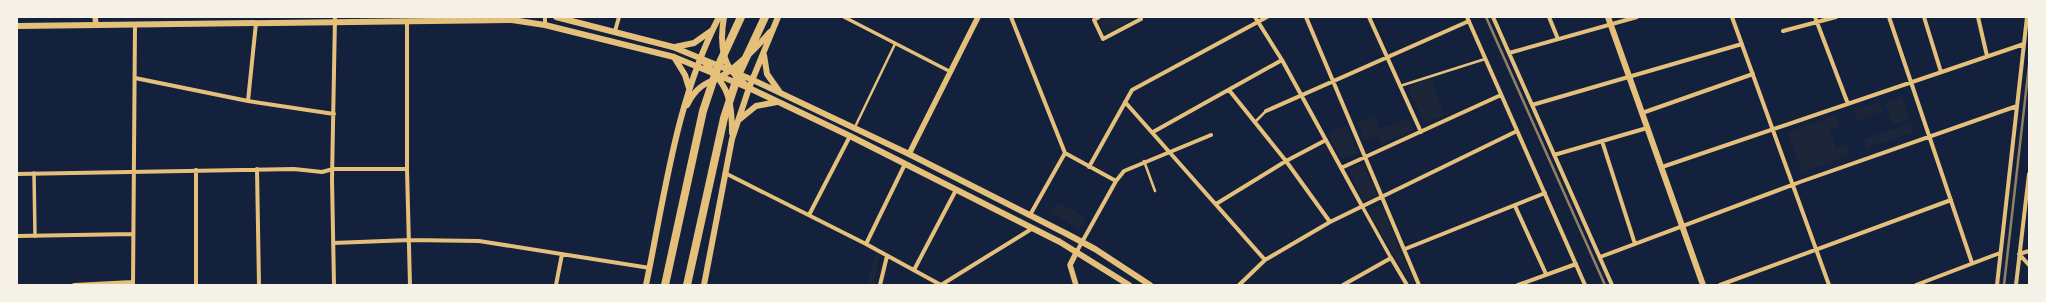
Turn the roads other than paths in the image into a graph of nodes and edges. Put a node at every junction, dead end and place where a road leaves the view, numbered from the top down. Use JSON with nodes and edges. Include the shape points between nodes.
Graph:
{"nodes":[{"id":1,"x":545,"y":17,"type":"edge"},
{"id":2,"x":556,"y":17,"type":"edge"},
{"id":3,"x":619,"y":17,"type":"edge"},
{"id":4,"x":719,"y":17,"type":"edge"},
{"id":5,"x":724,"y":17,"type":"edge"},
{"id":6,"x":741,"y":17,"type":"edge"},
{"id":7,"x":765,"y":17,"type":"edge"},
{"id":8,"x":778,"y":17,"type":"edge"},
{"id":9,"x":844,"y":17,"type":"edge"},
{"id":10,"x":978,"y":17,"type":"edge"},
{"id":11,"x":1011,"y":17,"type":"edge"},
{"id":12,"x":1099,"y":17,"type":"edge"},
{"id":13,"x":1140,"y":17,"type":"edge"},
{"id":14,"x":1255,"y":17,"type":"edge"},
{"id":15,"x":1267,"y":17,"type":"edge"},
{"id":16,"x":1306,"y":17,"type":"edge"},
{"id":17,"x":1369,"y":17,"type":"edge"},
{"id":18,"x":1493,"y":17,"type":"edge"},
{"id":19,"x":1549,"y":17,"type":"edge"},
{"id":20,"x":1608,"y":17,"type":"edge"},
{"id":21,"x":1637,"y":17,"type":"edge"},
{"id":22,"x":1732,"y":17,"type":"edge"},
{"id":23,"x":1815,"y":17,"type":"edge"},
{"id":24,"x":1836,"y":17,"type":"edge"},
{"id":25,"x":1889,"y":17,"type":"edge"},
{"id":26,"x":1924,"y":17,"type":"edge"},
{"id":27,"x":1978,"y":17,"type":"edge"},
{"id":28,"x":2027,"y":17,"type":"edge"},
{"id":29,"x":335,"y":19,"type":"edge"},
{"id":30,"x":1468,"y":19,"type":"edge"},
{"id":31,"x":96,"y":20,"type":"edge"},
{"id":32,"x":407,"y":21,"type":"junction"},
{"id":33,"x":256,"y":22,"type":"junction"},
{"id":34,"x":1258,"y":22,"type":"junction"},
{"id":35,"x":1817,"y":22,"type":"junction"},
{"id":36,"x":135,"y":24,"type":"junction"},
{"id":37,"x":1610,"y":24,"type":"junction"},
{"id":38,"x":545,"y":25,"type":"junction"},
{"id":39,"x":17,"y":26,"type":"edge"},
{"id":40,"x":773,"y":29,"type":"junction"},
{"id":41,"x":712,"y":30,"type":"junction"},
{"id":42,"x":615,"y":31,"type":"junction"},
{"id":43,"x":1783,"y":31,"type":"dead end"},
{"id":44,"x":1558,"y":39,"type":"junction"},
{"id":45,"x":895,"y":44,"type":"junction"},
{"id":46,"x":1742,"y":44,"type":"junction"},
{"id":47,"x":2024,"y":44,"type":"junction"},
{"id":48,"x":673,"y":47,"type":"junction"},
{"id":49,"x":764,"y":53,"type":"junction"},
{"id":50,"x":1510,"y":53,"type":"junction"},
{"id":51,"x":1988,"y":56,"type":"junction"},
{"id":52,"x":674,"y":57,"type":"junction"},
{"id":53,"x":700,"y":57,"type":"junction"},
{"id":54,"x":1387,"y":58,"type":"junction"},
{"id":55,"x":1485,"y":59,"type":"junction"},
{"id":56,"x":1282,"y":60,"type":"junction"},
{"id":57,"x":696,"y":66,"type":"junction"},
{"id":58,"x":731,"y":70,"type":"junction"},
{"id":59,"x":951,"y":72,"type":"junction"},
{"id":60,"x":1941,"y":72,"type":"junction"},
{"id":61,"x":1753,"y":74,"type":"junction"},
{"id":62,"x":718,"y":76,"type":"junction"},
{"id":63,"x":1629,"y":76,"type":"junction"},
{"id":64,"x":135,"y":78,"type":"junction"},
{"id":65,"x":753,"y":80,"type":"junction"},
{"id":66,"x":1332,"y":81,"type":"junction"},
{"id":67,"x":1911,"y":82,"type":"junction"},
{"id":68,"x":1400,"y":86,"type":"junction"},
{"id":69,"x":689,"y":88,"type":"junction"},
{"id":70,"x":749,"y":88,"type":"junction"},
{"id":71,"x":1229,"y":90,"type":"junction"},
{"id":72,"x":780,"y":92,"type":"junction"},
{"id":73,"x":1500,"y":94,"type":"junction"},
{"id":74,"x":1302,"y":96,"type":"junction"},
{"id":75,"x":248,"y":100,"type":"junction"},
{"id":76,"x":778,"y":102,"type":"junction"},
{"id":77,"x":1125,"y":102,"type":"junction"},
{"id":78,"x":1848,"y":104,"type":"junction"},
{"id":79,"x":1532,"y":105,"type":"junction"},
{"id":80,"x":2017,"y":106,"type":"junction"},
{"id":81,"x":1266,"y":111,"type":"joint"},
{"id":82,"x":1642,"y":113,"type":"junction"},
{"id":83,"x":334,"y":114,"type":"junction"},
{"id":84,"x":680,"y":119,"type":"junction"},
{"id":85,"x":739,"y":120,"type":"junction"},
{"id":86,"x":1255,"y":122,"type":"junction"},
{"id":87,"x":854,"y":127,"type":"junction"},
{"id":88,"x":1647,"y":128,"type":"junction"},
{"id":89,"x":1773,"y":129,"type":"junction"},
{"id":90,"x":1517,"y":131,"type":"junction"},
{"id":91,"x":1153,"y":132,"type":"junction"},
{"id":92,"x":1421,"y":132,"type":"junction"},
{"id":93,"x":1211,"y":135,"type":"dead end"},
{"id":94,"x":850,"y":136,"type":"junction"},
{"id":95,"x":1930,"y":137,"type":"junction"},
{"id":96,"x":732,"y":139,"type":"junction"},
{"id":97,"x":1326,"y":140,"type":"junction"},
{"id":98,"x":1602,"y":141,"type":"junction"},
{"id":99,"x":1170,"y":151,"type":"junction"},
{"id":100,"x":1065,"y":153,"type":"junction"},
{"id":101,"x":909,"y":154,"type":"junction"},
{"id":102,"x":1554,"y":155,"type":"junction"},
{"id":103,"x":1364,"y":158,"type":"junction"},
{"id":104,"x":1144,"y":161,"type":"junction"},
{"id":105,"x":1286,"y":161,"type":"junction"},
{"id":106,"x":905,"y":164,"type":"junction"},
{"id":107,"x":1089,"y":166,"type":"junction"},
{"id":108,"x":1662,"y":167,"type":"junction"},
{"id":109,"x":1341,"y":168,"type":"junction"},
{"id":110,"x":257,"y":169,"type":"junction"},
{"id":111,"x":333,"y":169,"type":"junction"},
{"id":112,"x":407,"y":169,"type":"junction"},
{"id":113,"x":196,"y":170,"type":"junction"},
{"id":114,"x":134,"y":171,"type":"junction"},
{"id":115,"x":725,"y":173,"type":"junction"},
{"id":116,"x":17,"y":174,"type":"edge"},
{"id":117,"x":34,"y":174,"type":"junction"},
{"id":118,"x":2029,"y":174,"type":"edge"},
{"id":119,"x":1116,"y":181,"type":"junction"},
{"id":120,"x":1793,"y":184,"type":"junction"},
{"id":121,"x":956,"y":190,"type":"junction"},
{"id":122,"x":1156,"y":191,"type":"dead end"},
{"id":123,"x":1545,"y":193,"type":"junction"},
{"id":124,"x":1382,"y":196,"type":"junction"},
{"id":125,"x":1951,"y":200,"type":"junction"},
{"id":126,"x":1216,"y":204,"type":"junction"},
{"id":127,"x":1362,"y":206,"type":"junction"},
{"id":128,"x":1515,"y":206,"type":"junction"},
{"id":129,"x":809,"y":214,"type":"junction"},
{"id":130,"x":1030,"y":215,"type":"junction"},
{"id":131,"x":1330,"y":222,"type":"junction"},
{"id":132,"x":1682,"y":225,"type":"junction"},
{"id":133,"x":1033,"y":228,"type":"junction"},
{"id":134,"x":133,"y":234,"type":"junction"},
{"id":135,"x":17,"y":236,"type":"edge"},
{"id":136,"x":35,"y":236,"type":"junction"},
{"id":137,"x":410,"y":240,"type":"junction"},
{"id":138,"x":1082,"y":242,"type":"junction"},
{"id":139,"x":333,"y":243,"type":"junction"},
{"id":140,"x":866,"y":244,"type":"junction"},
{"id":141,"x":1635,"y":244,"type":"junction"},
{"id":142,"x":1405,"y":249,"type":"junction"},
{"id":143,"x":1816,"y":250,"type":"junction"},
{"id":144,"x":1077,"y":251,"type":"junction"},
{"id":145,"x":2029,"y":251,"type":"edge"},
{"id":146,"x":2000,"y":253,"type":"junction"},
{"id":147,"x":562,"y":254,"type":"junction"},
{"id":148,"x":2019,"y":254,"type":"junction"},
{"id":149,"x":887,"y":256,"type":"junction"},
{"id":150,"x":1392,"y":258,"type":"junction"},
{"id":151,"x":1600,"y":258,"type":"junction"},
{"id":152,"x":1266,"y":260,"type":"junction"},
{"id":153,"x":1972,"y":263,"type":"junction"},
{"id":154,"x":1576,"y":264,"type":"junction"},
{"id":155,"x":2029,"y":265,"type":"edge"},
{"id":156,"x":650,"y":268,"type":"junction"},
{"id":157,"x":914,"y":270,"type":"junction"},
{"id":158,"x":1546,"y":274,"type":"junction"},
{"id":159,"x":133,"y":283,"type":"edge"},
{"id":160,"x":74,"y":285,"type":"edge"},
{"id":161,"x":196,"y":285,"type":"edge"},
{"id":162,"x":259,"y":285,"type":"edge"},
{"id":163,"x":334,"y":285,"type":"edge"},
{"id":164,"x":410,"y":285,"type":"edge"},
{"id":165,"x":556,"y":285,"type":"edge"},
{"id":166,"x":646,"y":285,"type":"edge"},
{"id":167,"x":665,"y":285,"type":"edge"},
{"id":168,"x":687,"y":285,"type":"edge"},
{"id":169,"x":704,"y":285,"type":"edge"},
{"id":170,"x":880,"y":285,"type":"edge"},
{"id":171,"x":941,"y":285,"type":"edge"},
{"id":172,"x":1076,"y":285,"type":"edge"},
{"id":173,"x":1128,"y":285,"type":"edge"},
{"id":174,"x":1150,"y":285,"type":"edge"},
{"id":175,"x":1239,"y":285,"type":"edge"},
{"id":176,"x":1343,"y":285,"type":"edge"},
{"id":177,"x":1407,"y":285,"type":"edge"},
{"id":178,"x":1419,"y":285,"type":"edge"},
{"id":179,"x":1518,"y":285,"type":"edge"},
{"id":180,"x":1585,"y":285,"type":"edge"},
{"id":181,"x":1612,"y":285,"type":"edge"},
{"id":182,"x":1703,"y":285,"type":"edge"},
{"id":183,"x":1720,"y":285,"type":"edge"},
{"id":184,"x":1829,"y":285,"type":"edge"},
{"id":185,"x":1916,"y":285,"type":"edge"},
{"id":186,"x":1997,"y":285,"type":"edge"},
{"id":187,"x":2016,"y":285,"type":"edge"}],
"edges":[{"from":1,"to":38,"type":"street"},
{"from":2,"to":42,"type":"main road"},
{"from":3,"to":42,"type":"street"},
{"from":4,"to":41,"type":"main road"},
{"from":5,"to":58,"type":"main road","via":[[722,45]]},
{"from":6,"to":167,"type":"highway","via":[[717,69],[703,111]]},
{"from":7,"to":168,"type":"highway","via":[[738,76],[724,118]]},
{"from":8,"to":40,"type":"main road"},
{"from":9,"to":45,"type":"street"},
{"from":10,"to":59,"type":"street"},
{"from":11,"to":100,"type":"street"},
{"from":12,"to":13,"type":"street","via":[[1094,20],[1103,38],[1141,19]]},
{"from":14,"to":34,"type":"street"},
{"from":15,"to":34,"type":"street"},
{"from":16,"to":66,"type":"street"},
{"from":17,"to":54,"type":"street"},
{"from":18,"to":50,"type":"street"},
{"from":19,"to":44,"type":"street"},
{"from":20,"to":37,"type":"main road"},
{"from":21,"to":37,"type":"street"},
{"from":22,"to":46,"type":"street"},
{"from":23,"to":35,"type":"street"},
{"from":24,"to":35,"type":"street"},
{"from":25,"to":67,"type":"street"},
{"from":26,"to":60,"type":"street"},
{"from":27,"to":51,"type":"street"},
{"from":28,"to":47,"type":"street"},
{"from":29,"to":32,"type":"main road"},
{"from":29,"to":33,"type":"main road"},
{"from":29,"to":83,"type":"street"},
{"from":30,"to":54,"type":"street"},
{"from":30,"to":55,"type":"street"},
{"from":31,"to":36,"type":"main road"},
{"from":31,"to":39,"type":"main road"},
{"from":32,"to":38,"type":"main road","via":[[512,20]]},
{"from":32,"to":112,"type":"street"},
{"from":33,"to":36,"type":"main road"},
{"from":33,"to":75,"type":"street"},
{"from":34,"to":56,"type":"street"},
{"from":34,"to":77,"type":"street","via":[[1132,90]]},
{"from":35,"to":43,"type":"street"},
{"from":35,"to":78,"type":"street"},
{"from":36,"to":64,"type":"street"},
{"from":37,"to":44,"type":"street"},
{"from":37,"to":63,"type":"main road"},
{"from":38,"to":52,"type":"main road"},
{"from":40,"to":49,"type":"main road"},
{"from":40,"to":58,"type":"main road"},
{"from":41,"to":48,"type":"main road","via":[[688,46]]},
{"from":41,"to":53,"type":"main road"},
{"from":42,"to":48,"type":"main road"},
{"from":44,"to":50,"type":"street"},
{"from":45,"to":59,"type":"street"},
{"from":45,"to":87,"type":"lane"},
{"from":46,"to":61,"type":"street"},
{"from":46,"to":63,"type":"street"},
{"from":47,"to":51,"type":"street"},
{"from":47,"to":80,"type":"street"},
{"from":48,"to":53,"type":"main road"},
{"from":49,"to":65,"type":"main road"},
{"from":49,"to":72,"type":"main road","via":[[767,74]]},
{"from":50,"to":79,"type":"street"},
{"from":51,"to":60,"type":"street"},
{"from":52,"to":57,"type":"main road"},
{"from":52,"to":69,"type":"main road"},
{"from":53,"to":57,"type":"main road"},
{"from":53,"to":58,"type":"main road"},
{"from":53,"to":62,"type":"main road"},
{"from":54,"to":66,"type":"street"},
{"from":54,"to":68,"type":"street"},
{"from":55,"to":68,"type":"lane"},
{"from":55,"to":73,"type":"street"},
{"from":56,"to":71,"type":"street"},
{"from":56,"to":74,"type":"street"},
{"from":57,"to":62,"type":"main road"},
{"from":57,"to":69,"type":"main road"},
{"from":58,"to":62,"type":"main road"},
{"from":58,"to":65,"type":"main road"},
{"from":58,"to":70,"type":"main road"},
{"from":59,"to":101,"type":"street"},
{"from":60,"to":67,"type":"street"},
{"from":61,"to":82,"type":"street"},
{"from":61,"to":89,"type":"street"},
{"from":62,"to":70,"type":"main road"},
{"from":62,"to":84,"type":"main road","via":[[696,90]]},
{"from":62,"to":96,"type":"main road","via":[[726,89],[730,104]]},
{"from":63,"to":79,"type":"street"},
{"from":63,"to":82,"type":"main road"},
{"from":64,"to":75,"type":"street"},
{"from":64,"to":114,"type":"street"},
{"from":65,"to":70,"type":"main road"},
{"from":65,"to":72,"type":"main road"},
{"from":66,"to":74,"type":"street"},
{"from":66,"to":103,"type":"street"},
{"from":67,"to":78,"type":"street"},
{"from":67,"to":95,"type":"street"},
{"from":68,"to":92,"type":"street"},
{"from":69,"to":84,"type":"main road"},
{"from":70,"to":76,"type":"main road"},
{"from":70,"to":85,"type":"main road"},
{"from":71,"to":86,"type":"street"},
{"from":71,"to":91,"type":"street"},
{"from":72,"to":87,"type":"main road"},
{"from":73,"to":90,"type":"street"},
{"from":73,"to":92,"type":"street"},
{"from":74,"to":81,"type":"street"},
{"from":74,"to":97,"type":"street"},
{"from":75,"to":83,"type":"street"},
{"from":76,"to":85,"type":"main road","via":[[756,106]]},
{"from":76,"to":94,"type":"main road"},
{"from":77,"to":91,"type":"street"},
{"from":77,"to":107,"type":"street"},
{"from":78,"to":89,"type":"street"},
{"from":79,"to":102,"type":"street"},
{"from":80,"to":95,"type":"street"},
{"from":80,"to":146,"type":"street"},
{"from":81,"to":86,"type":"lane"},
{"from":82,"to":88,"type":"main road"},
{"from":83,"to":111,"type":"street"},
{"from":84,"to":156,"type":"main road"},
{"from":85,"to":96,"type":"main road"},
{"from":86,"to":105,"type":"street"},
{"from":87,"to":101,"type":"main road"},
{"from":88,"to":98,"type":"street"},
{"from":88,"to":108,"type":"main road"},
{"from":89,"to":108,"type":"street"},
{"from":89,"to":120,"type":"street"},
{"from":90,"to":123,"type":"street"},
{"from":90,"to":124,"type":"street"},
{"from":91,"to":99,"type":"street"},
{"from":92,"to":103,"type":"street"},
{"from":93,"to":99,"type":"street"},
{"from":94,"to":106,"type":"main road"},
{"from":94,"to":129,"type":"street"},
{"from":95,"to":120,"type":"street"},
{"from":95,"to":125,"type":"street"},
{"from":96,"to":115,"type":"main road"},
{"from":97,"to":105,"type":"street"},
{"from":97,"to":109,"type":"street"},
{"from":98,"to":102,"type":"street"},
{"from":98,"to":141,"type":"street"},
{"from":99,"to":104,"type":"street"},
{"from":99,"to":126,"type":"street"},
{"from":100,"to":107,"type":"street"},
{"from":100,"to":130,"type":"street"},
{"from":101,"to":130,"type":"main road"},
{"from":102,"to":151,"type":"street"},
{"from":103,"to":109,"type":"street"},
{"from":103,"to":124,"type":"street"},
{"from":104,"to":119,"type":"street","via":[[1124,171]]},
{"from":104,"to":122,"type":"lane"},
{"from":105,"to":126,"type":"street"},
{"from":105,"to":131,"type":"street"},
{"from":106,"to":121,"type":"main road"},
{"from":106,"to":140,"type":"street"},
{"from":107,"to":119,"type":"street"},
{"from":108,"to":132,"type":"main road"},
{"from":109,"to":127,"type":"street"},
{"from":110,"to":111,"type":"street","via":[[322,172]]},
{"from":110,"to":113,"type":"street"},
{"from":110,"to":162,"type":"street"},
{"from":111,"to":112,"type":"street"},
{"from":111,"to":139,"type":"street"},
{"from":112,"to":137,"type":"street"},
{"from":113,"to":114,"type":"street"},
{"from":113,"to":161,"type":"street"},
{"from":114,"to":117,"type":"street"},
{"from":114,"to":134,"type":"street"},
{"from":115,"to":129,"type":"street"},
{"from":115,"to":169,"type":"main road"},
{"from":116,"to":117,"type":"street"},
{"from":117,"to":136,"type":"street"},
{"from":118,"to":148,"type":"street"},
{"from":119,"to":138,"type":"street"},
{"from":120,"to":132,"type":"street"},
{"from":120,"to":143,"type":"street"},
{"from":121,"to":133,"type":"main road"},
{"from":121,"to":157,"type":"street"},
{"from":123,"to":128,"type":"street"},
{"from":123,"to":154,"type":"street"},
{"from":124,"to":127,"type":"street"},
{"from":124,"to":142,"type":"street"},
{"from":125,"to":143,"type":"street"},
{"from":125,"to":153,"type":"street"},
{"from":126,"to":152,"type":"street"},
{"from":127,"to":131,"type":"street"},
{"from":127,"to":150,"type":"street"},
{"from":128,"to":142,"type":"street"},
{"from":128,"to":158,"type":"street"},
{"from":129,"to":140,"type":"street"},
{"from":130,"to":138,"type":"main road"},
{"from":131,"to":152,"type":"street"},
{"from":132,"to":141,"type":"street"},
{"from":132,"to":182,"type":"main road"},
{"from":133,"to":144,"type":"main road"},
{"from":133,"to":171,"type":"street"},
{"from":134,"to":136,"type":"street"},
{"from":134,"to":159,"type":"street"},
{"from":135,"to":136,"type":"street"},
{"from":137,"to":139,"type":"street"},
{"from":137,"to":147,"type":"street","via":[[479,241]]},
{"from":137,"to":164,"type":"street"},
{"from":138,"to":144,"type":"street"},
{"from":138,"to":174,"type":"main road"},
{"from":139,"to":163,"type":"street"},
{"from":140,"to":149,"type":"street"},
{"from":141,"to":151,"type":"street"},
{"from":142,"to":178,"type":"street"},
{"from":143,"to":183,"type":"street"},
{"from":143,"to":184,"type":"street"},
{"from":144,"to":172,"type":"street","via":[[1070,265]]},
{"from":144,"to":173,"type":"main road"},
{"from":145,"to":148,"type":"street"},
{"from":146,"to":153,"type":"street"},
{"from":146,"to":186,"type":"street"},
{"from":147,"to":156,"type":"street"},
{"from":147,"to":165,"type":"street"},
{"from":148,"to":155,"type":"street"},
{"from":148,"to":187,"type":"street"},
{"from":149,"to":157,"type":"street"},
{"from":149,"to":170,"type":"street"},
{"from":150,"to":176,"type":"street"},
{"from":150,"to":177,"type":"street"},
{"from":151,"to":181,"type":"street"},
{"from":152,"to":175,"type":"street"},
{"from":153,"to":185,"type":"street"},
{"from":154,"to":158,"type":"street"},
{"from":154,"to":180,"type":"street"},
{"from":156,"to":166,"type":"main road"},
{"from":157,"to":171,"type":"street"},
{"from":158,"to":179,"type":"street"},
{"from":159,"to":160,"type":"street"}]}
